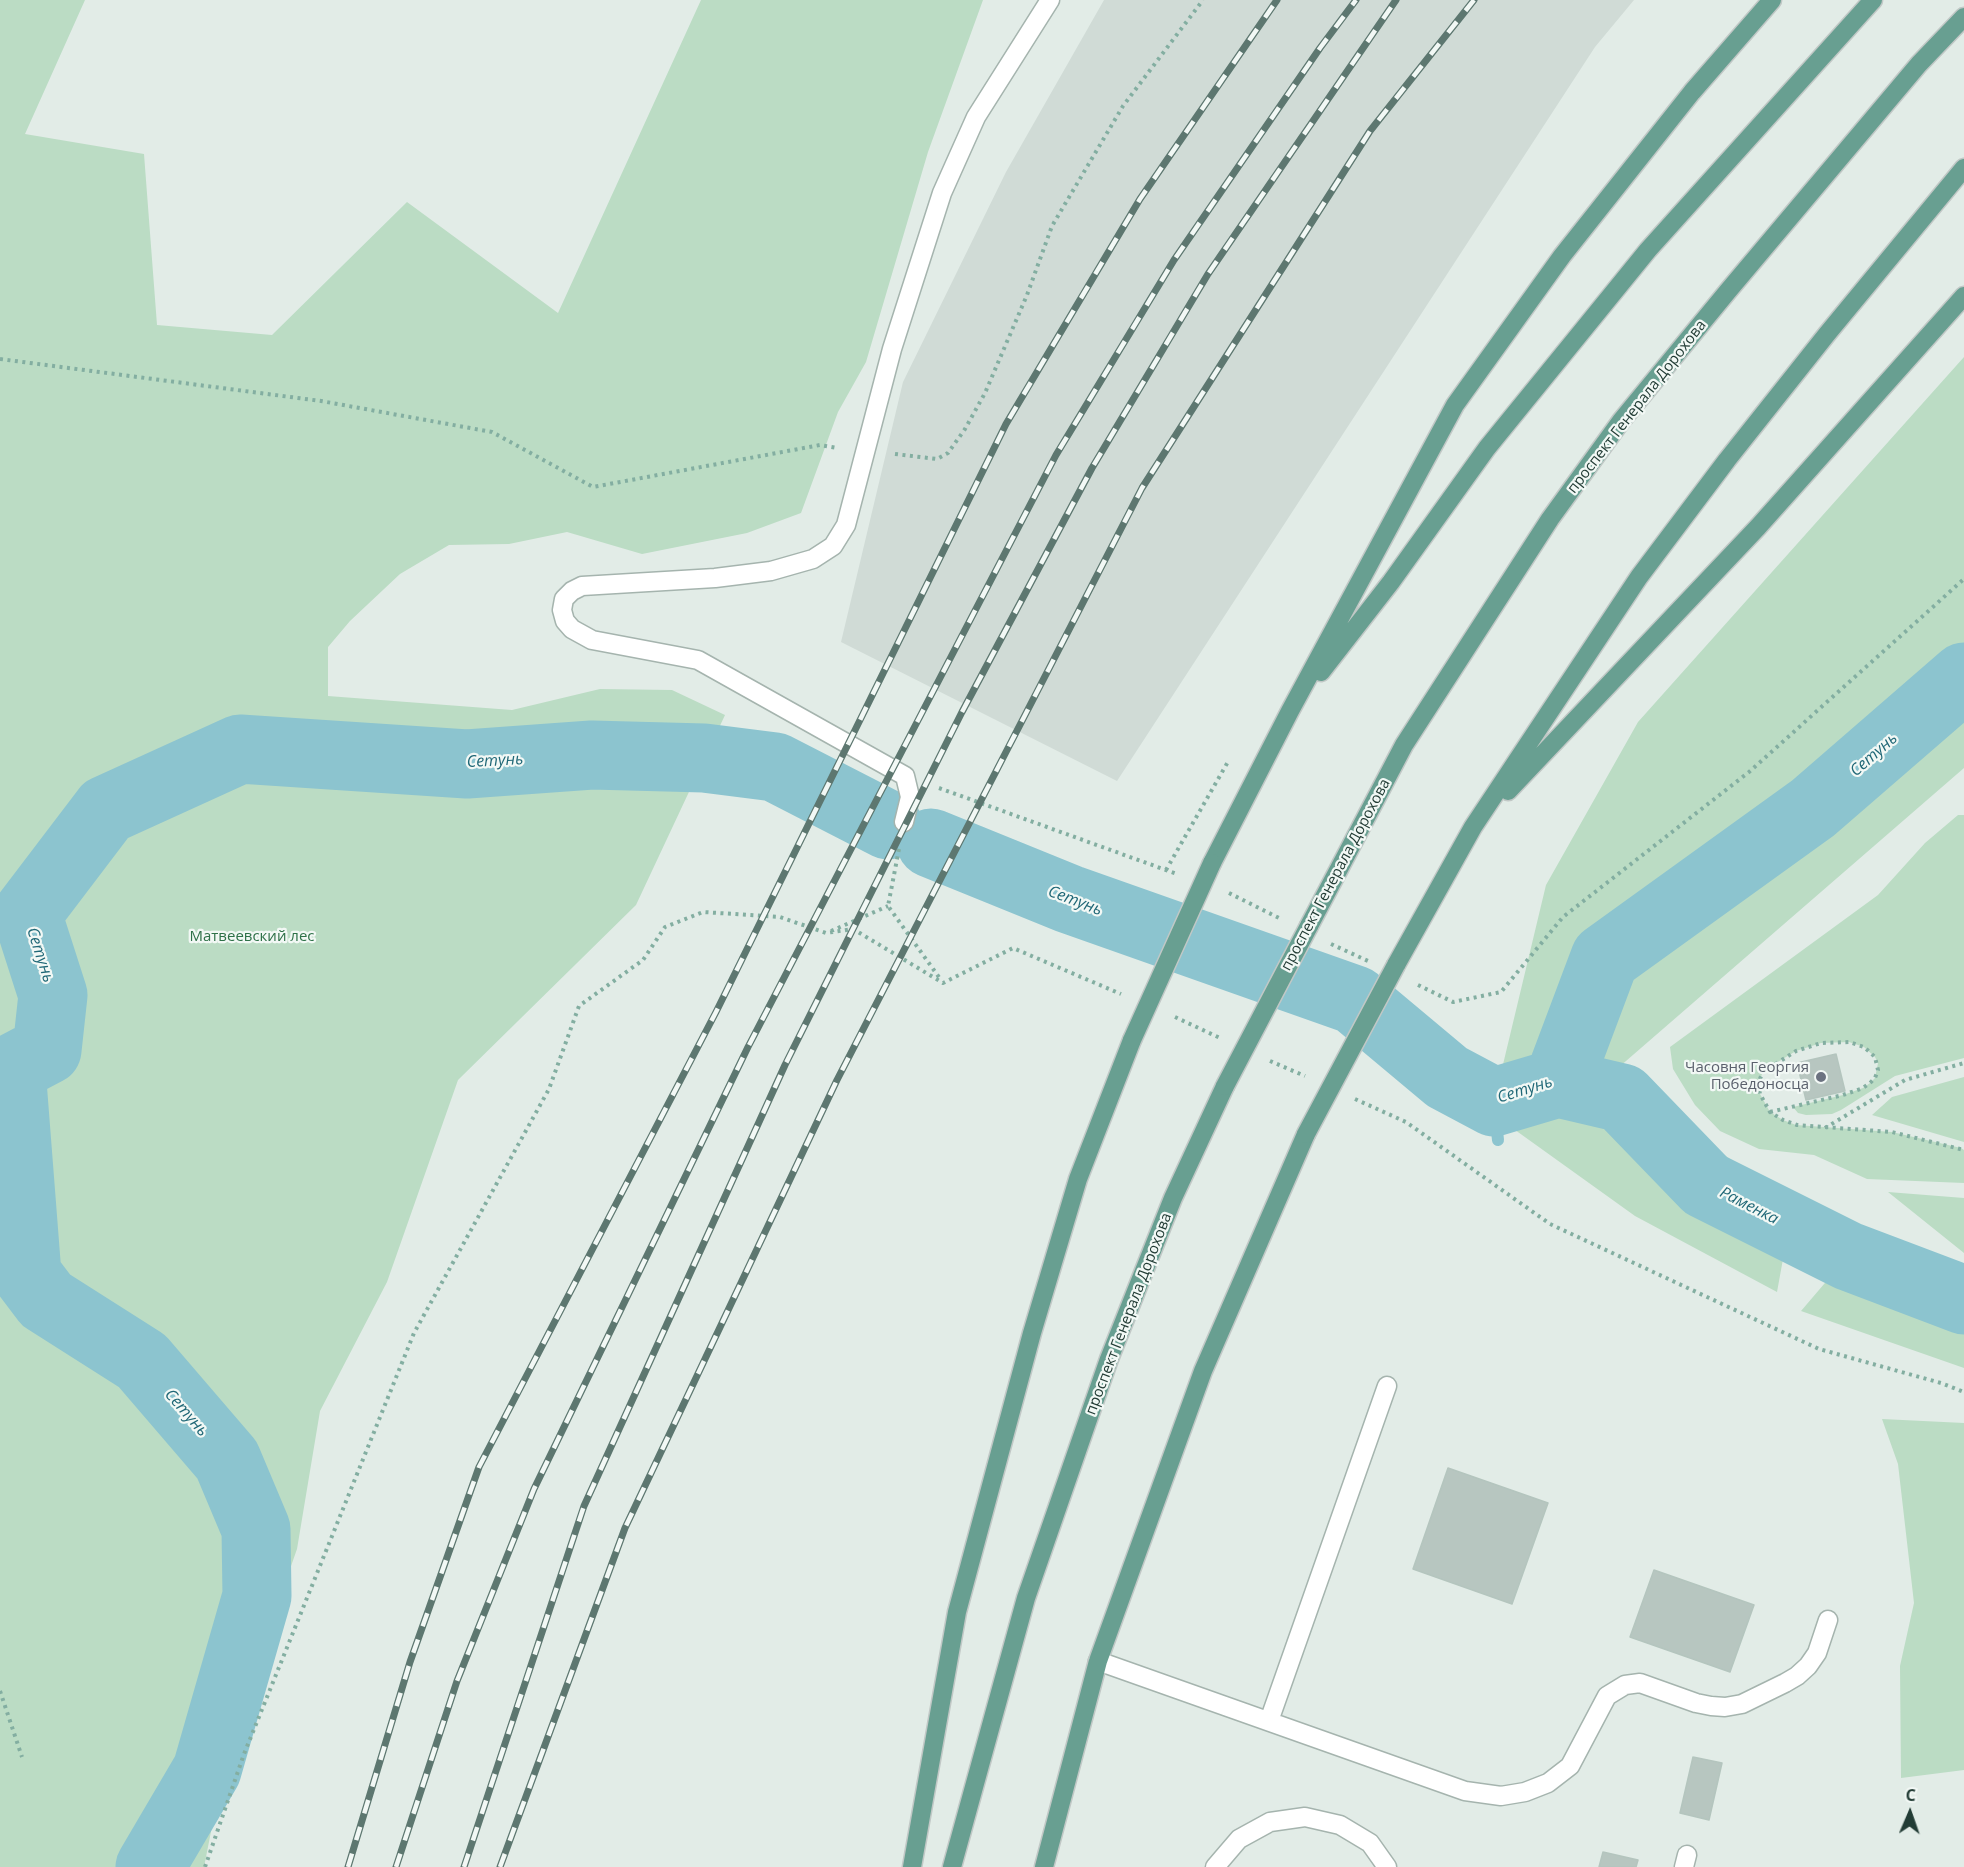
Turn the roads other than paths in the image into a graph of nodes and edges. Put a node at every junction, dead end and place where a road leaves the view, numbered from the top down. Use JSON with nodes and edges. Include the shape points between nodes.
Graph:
{"nodes":[{"id":1,"x":1050,"y":0,"type":"edge"},
{"id":2,"x":1772,"y":0,"type":"edge"},
{"id":3,"x":1873,"y":0,"type":"edge"},
{"id":4,"x":1964,"y":17,"type":"edge"},
{"id":5,"x":1964,"y":168,"type":"edge"},
{"id":6,"x":1964,"y":296,"type":"edge"},
{"id":7,"x":1290,"y":711,"type":"junction"},
{"id":8,"x":904,"y":822,"type":"road end"},
{"id":9,"x":1473,"y":828,"type":"junction"},
{"id":10,"x":1387,"y":1386,"type":"dead end"},
{"id":11,"x":1828,"y":1620,"type":"dead end"},
{"id":12,"x":1098,"y":1661,"type":"junction"},
{"id":13,"x":1269,"y":1721,"type":"junction"},
{"id":14,"x":912,"y":1867,"type":"edge"},
{"id":15,"x":952,"y":1867,"type":"edge"},
{"id":16,"x":1044,"y":1867,"type":"edge"},
{"id":17,"x":1215,"y":1867,"type":"edge"},
{"id":18,"x":1387,"y":1867,"type":"edge"}],
"edges":[{"from":1,"to":8,"type":"lane","via":[[976,117],[942,193],[892,349],[846,525],[833,546],[813,559],[771,571],[582,586],[564,599],[562,610],[572,629],[592,640],[699,660],[905,776],[910,797]]},
{"from":2,"to":7,"type":"main road","via":[[1692,92],[1562,256],[1455,405]]},
{"from":3,"to":7,"type":"main road","via":[[1648,250],[1487,448],[1391,582]]},
{"from":4,"to":15,"type":"main road","name":"проспект Генерала Дорохова","bridge":true,"via":[[1919,64],[1621,421],[1550,519],[1404,745],[1225,1086],[1173,1198],[1114,1348],[1029,1587]]},
{"from":5,"to":9,"type":"main road","via":[[1727,460],[1639,577]]},
{"from":6,"to":9,"type":"main road","via":[[1758,527]]},
{"from":7,"to":14,"type":"main road","bridge":true,"via":[[1212,863],[1132,1040],[1078,1179],[957,1612]]},
{"from":9,"to":12,"type":"main road","bridge":true,"via":[[1306,1134],[1203,1371]]},
{"from":10,"to":13,"type":"lane"},
{"from":11,"to":13,"type":"lane","via":[[1808,1666],[1785,1683],[1742,1704],[1711,1706],[1640,1683],[1625,1685],[1607,1696],[1570,1766],[1548,1783],[1525,1792],[1501,1796],[1465,1791]]},
{"from":12,"to":13,"type":"lane"},
{"from":12,"to":16,"type":"main road"},
{"from":17,"to":18,"type":"lane","via":[[1239,1839],[1270,1822],[1305,1817],[1340,1824],[1370,1843]]}]}
